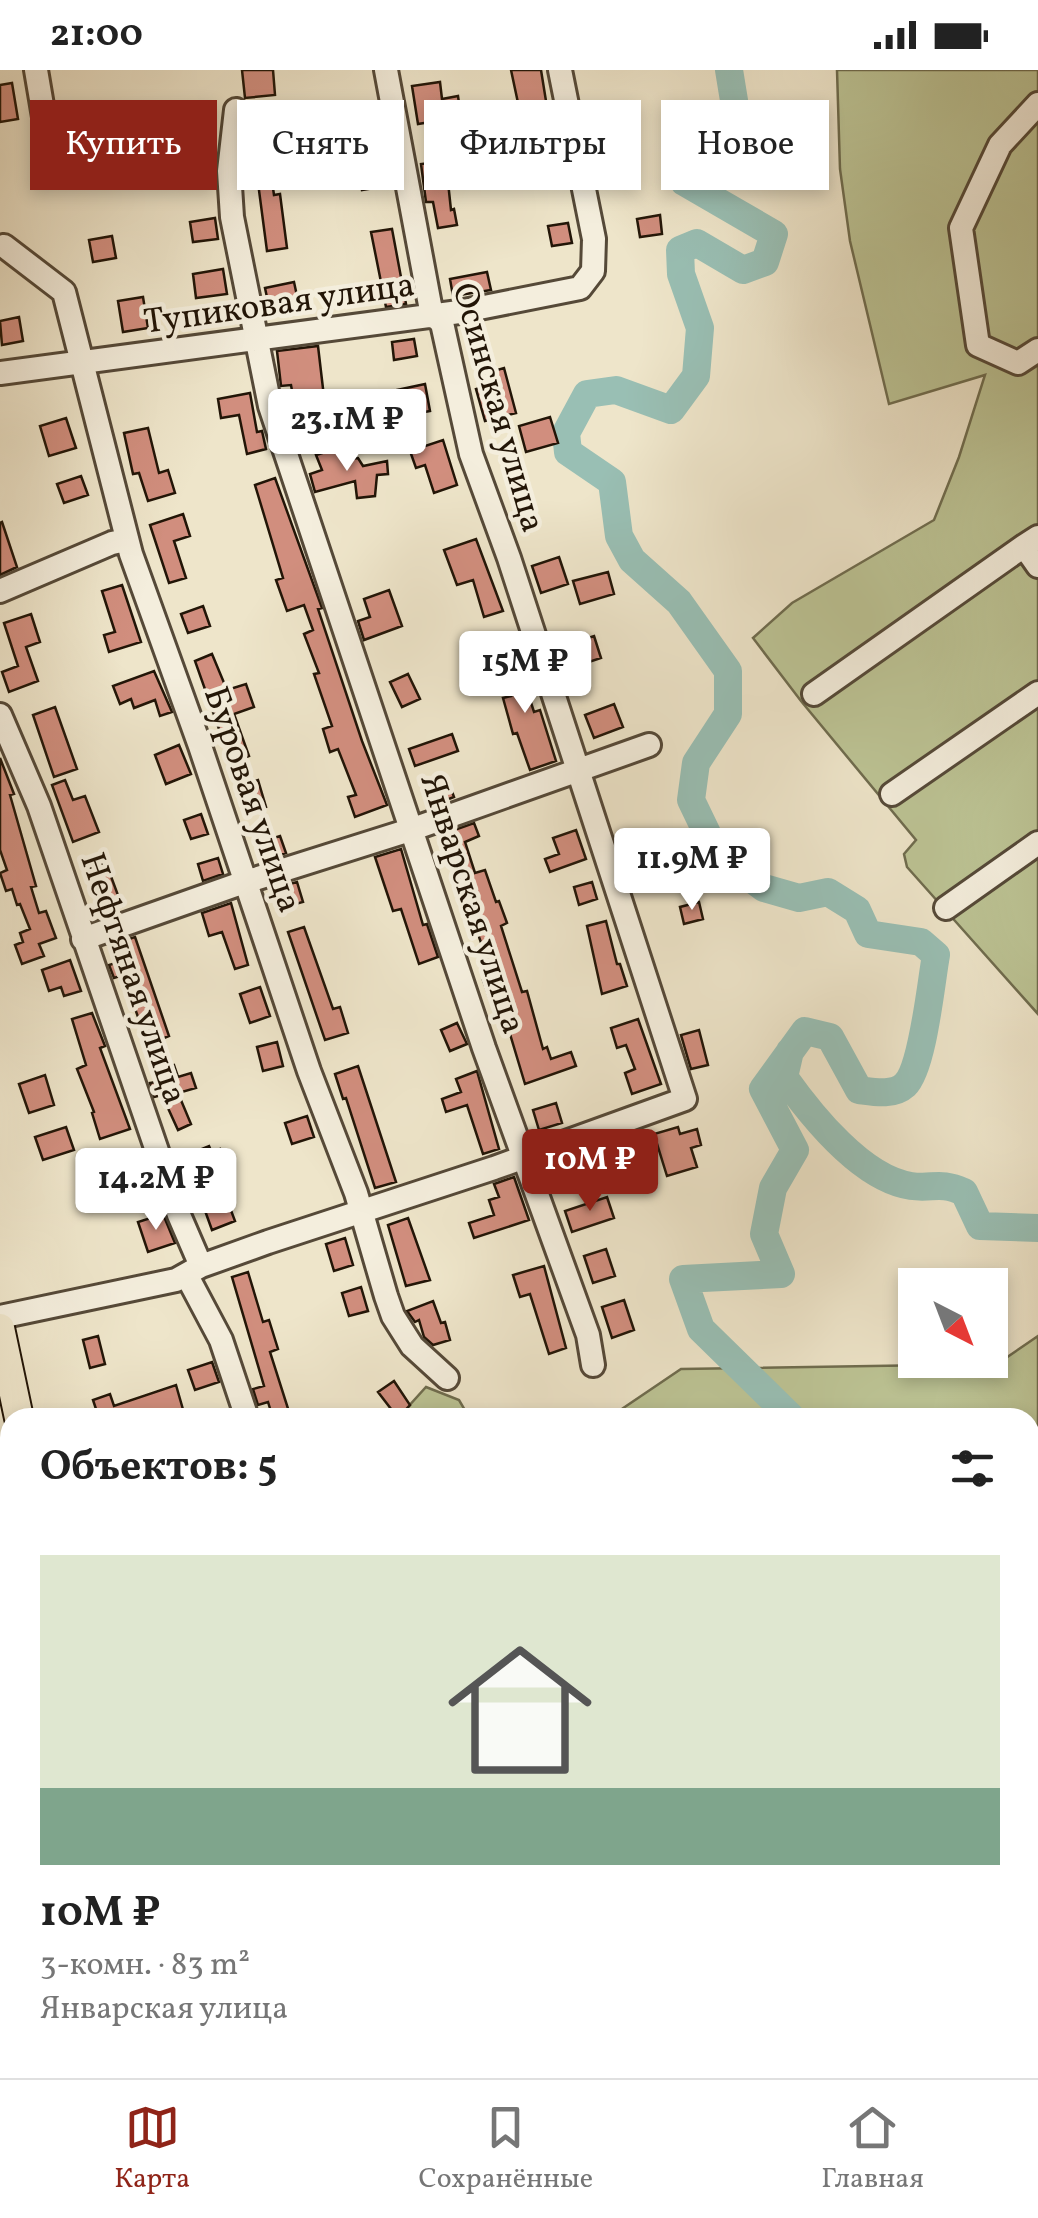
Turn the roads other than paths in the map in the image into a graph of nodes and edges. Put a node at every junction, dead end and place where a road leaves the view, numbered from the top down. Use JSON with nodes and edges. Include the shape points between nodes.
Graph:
{"nodes":[{"id":1,"x":36,"y":70,"type":"edge"},
{"id":2,"x":386,"y":70,"type":"edge"},
{"id":3,"x":560,"y":70,"type":"edge"},
{"id":4,"x":41,"y":100,"type":"edge"},
{"id":5,"x":1038,"y":104,"type":"edge"},
{"id":6,"x":236,"y":110,"type":"dead end"},
{"id":7,"x":4,"y":246,"type":"dead end"},
{"id":8,"x":433,"y":315,"type":"junction"},
{"id":9,"x":255,"y":338,"type":"junction"},
{"id":10,"x":1038,"y":350,"type":"edge"},
{"id":11,"x":84,"y":364,"type":"junction"},
{"id":12,"x":0,"y":373,"type":"edge"},
{"id":13,"x":126,"y":540,"type":"junction"},
{"id":14,"x":1031,"y":542,"type":"edge"},
{"id":15,"x":1038,"y":566,"type":"edge"},
{"id":16,"x":0,"y":591,"type":"edge"},
{"id":17,"x":1038,"y":693,"type":"edge"},
{"id":18,"x":814,"y":694,"type":"dead end"},
{"id":19,"x":0,"y":715,"type":"edge"},
{"id":20,"x":649,"y":745,"type":"dead end"},
{"id":21,"x":8,"y":750,"type":"edge"},
{"id":22,"x":575,"y":769,"type":"junction"},
{"id":23,"x":892,"y":794,"type":"dead end"},
{"id":24,"x":412,"y":829,"type":"junction"},
{"id":25,"x":1038,"y":842,"type":"edge"},
{"id":26,"x":246,"y":882,"type":"junction"},
{"id":27,"x":946,"y":908,"type":"dead end"},
{"id":28,"x":84,"y":938,"type":"junction"},
{"id":29,"x":523,"y":1157,"type":"junction"},
{"id":30,"x":361,"y":1211,"type":"junction"},
{"id":31,"x":194,"y":1271,"type":"junction"},
{"id":32,"x":0,"y":1317,"type":"edge"},
{"id":33,"x":0,"y":1328,"type":"edge"},
{"id":34,"x":594,"y":1365,"type":"dead end"},
{"id":35,"x":447,"y":1378,"type":"dead end"},
{"id":36,"x":17,"y":1408,"type":"edge"},
{"id":37,"x":245,"y":1408,"type":"edge"}],
"edges":[{"from":1,"to":4,"type":"street"},
{"from":2,"to":8,"type":"street","name":"Осинская улица"},
{"from":3,"to":8,"type":"street","name":"Тупиковая улица","via":[[594,239],[593,271],[580,288],[564,294]]},
{"from":5,"to":10,"type":"street","via":[[1000,145],[961,228],[978,345],[1018,363]]},
{"from":6,"to":9,"type":"street","name":"Январская улица","via":[[230,205]]},
{"from":7,"to":11,"type":"street","name":"Буровая улица","via":[[64,292]]},
{"from":8,"to":9,"type":"street","name":"Тупиковая улица"},
{"from":8,"to":22,"type":"street","name":"Осинская улица","via":[[442,322],[472,454]]},
{"from":9,"to":11,"type":"street","name":"Тупиковая улица"},
{"from":9,"to":24,"type":"street","name":"Январская улица","via":[[282,444]]},
{"from":11,"to":12,"type":"street","name":"Тупиковая улица"},
{"from":11,"to":13,"type":"street","name":"Буровая улица"},
{"from":13,"to":16,"type":"street"},
{"from":13,"to":26,"type":"street","name":"Буровая улица"},
{"from":14,"to":15,"type":"street"},
{"from":14,"to":18,"type":"street"},
{"from":17,"to":23,"type":"street"},
{"from":19,"to":21,"type":"street","name":"Нефтяная улица"},
{"from":20,"to":22,"type":"street"},
{"from":21,"to":28,"type":"street","name":"Нефтяная улица","via":[[40,806]]},
{"from":22,"to":24,"type":"street"},
{"from":22,"to":29,"type":"street","name":"Осинская улица","via":[[685,1100]]},
{"from":24,"to":26,"type":"street"},
{"from":24,"to":29,"type":"street","name":"Январская улица"},
{"from":25,"to":27,"type":"street"},
{"from":26,"to":28,"type":"street"},
{"from":26,"to":30,"type":"street","name":"Буровая улица"},
{"from":28,"to":31,"type":"street","name":"Нефтяная улица"},
{"from":29,"to":30,"type":"street"},
{"from":29,"to":34,"type":"street","name":"Январская улица"},
{"from":30,"to":31,"type":"street"},
{"from":30,"to":35,"type":"street","name":"Буровая улица","via":[[393,1316],[412,1346]]},
{"from":31,"to":32,"type":"street"},
{"from":31,"to":37,"type":"street","name":"Нефтяная улица"},
{"from":33,"to":36,"type":"main road"}]}
